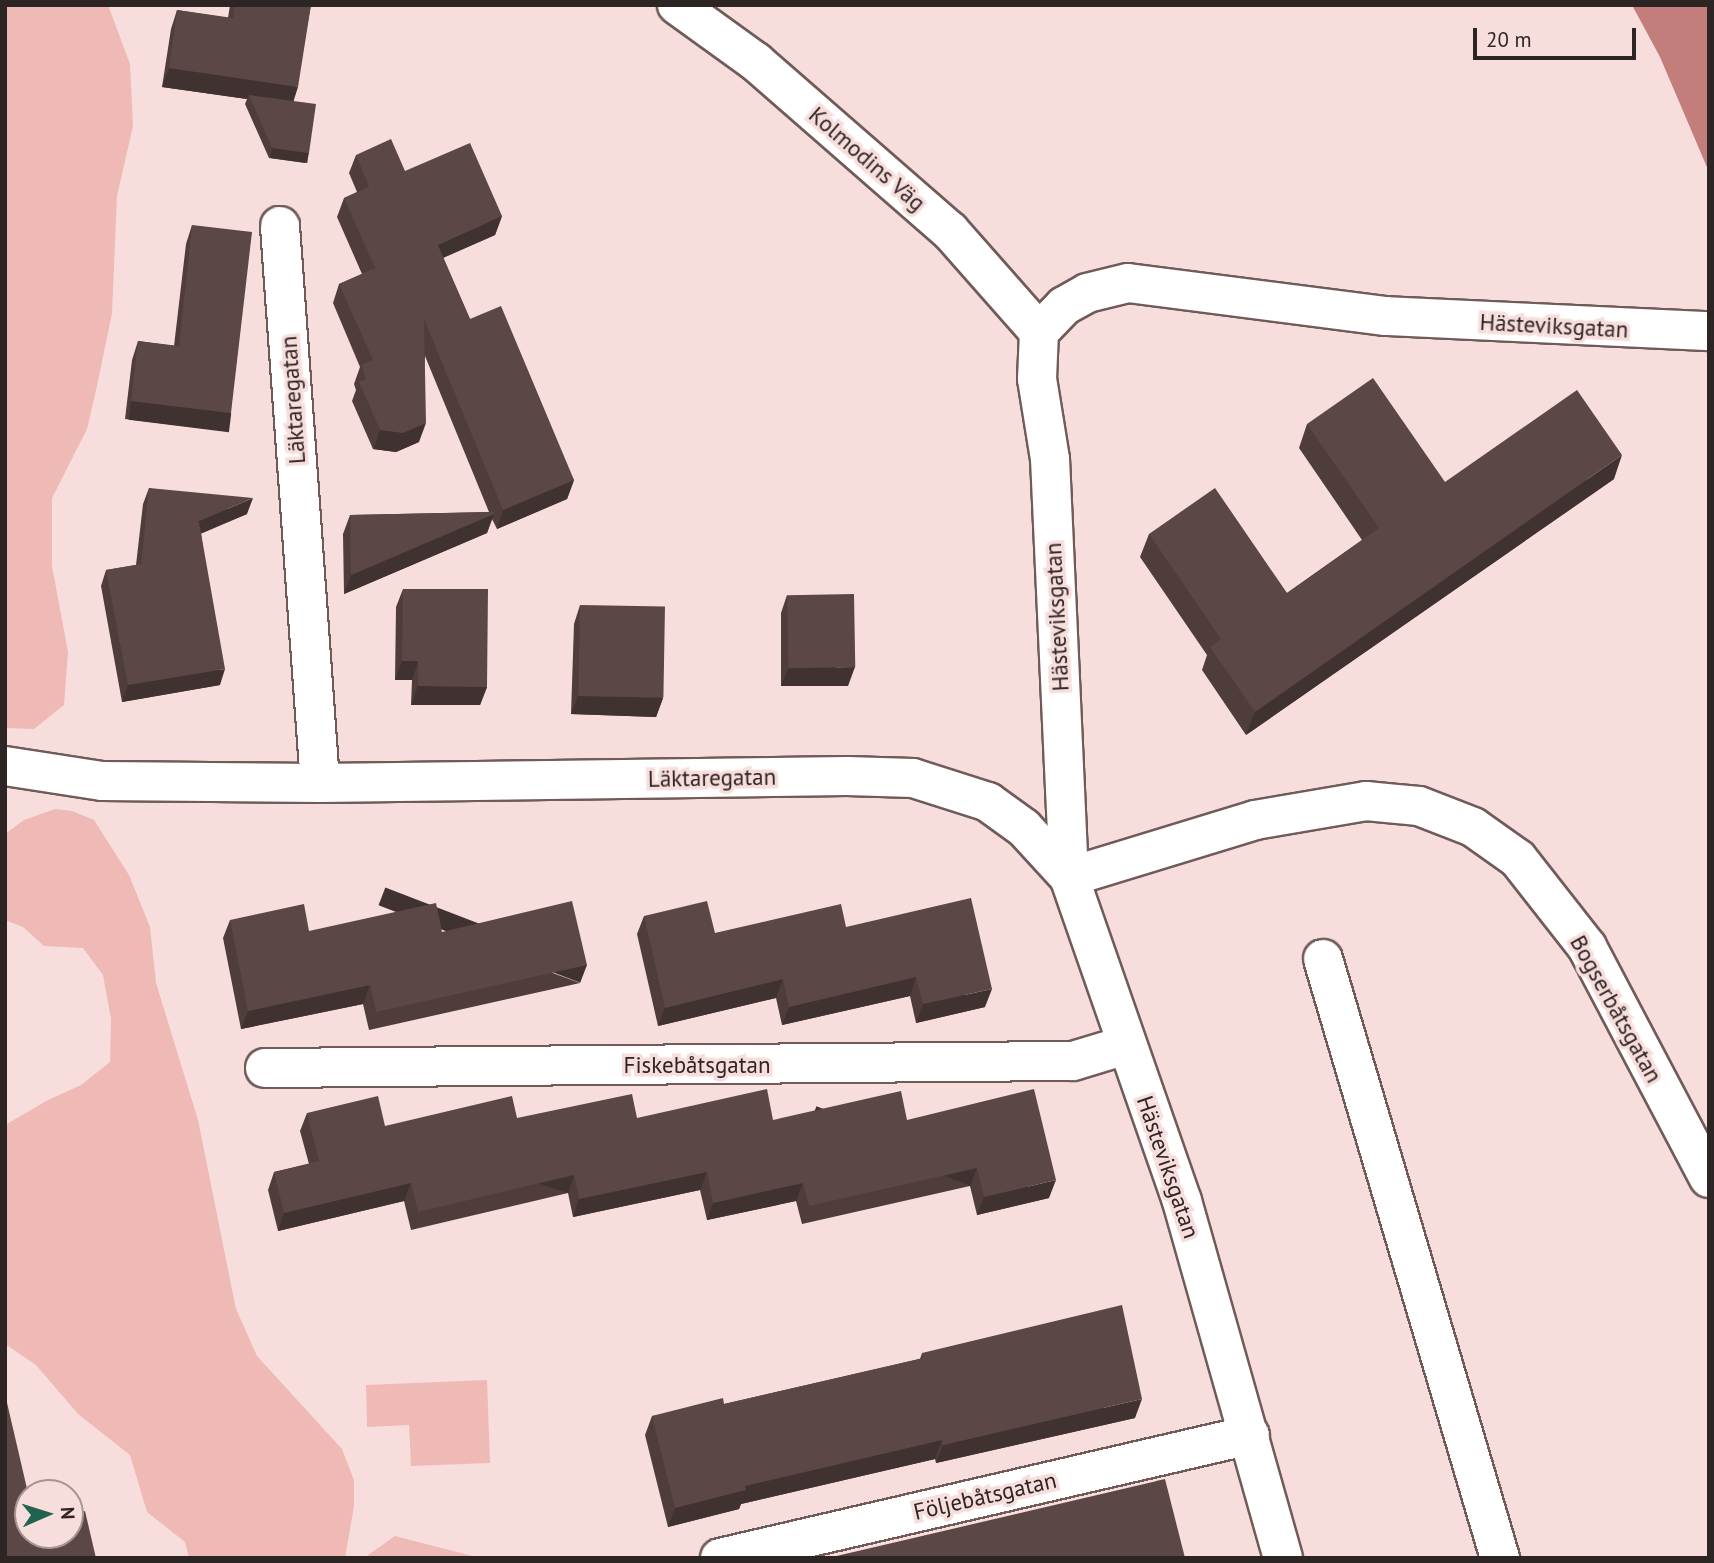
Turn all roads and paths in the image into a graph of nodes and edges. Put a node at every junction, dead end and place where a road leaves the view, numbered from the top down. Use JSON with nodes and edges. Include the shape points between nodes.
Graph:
{"nodes":[{"id":1,"x":677,"y":5,"type":"edge"},
{"id":2,"x":280,"y":226,"type":"dead end"},
{"id":3,"x":1709,"y":331,"type":"edge"},
{"id":4,"x":1039,"y":332,"type":"junction"},
{"id":5,"x":5,"y":766,"type":"edge"},
{"id":6,"x":320,"y":783,"type":"junction"},
{"id":7,"x":1069,"y":877,"type":"junction"},
{"id":8,"x":1323,"y":959,"type":"dead end"},
{"id":9,"x":1126,"y":1045,"type":"junction"},
{"id":10,"x":265,"y":1068,"type":"dead end"},
{"id":11,"x":1709,"y":1178,"type":"edge"},
{"id":12,"x":1250,"y":1434,"type":"junction"},
{"id":13,"x":720,"y":1558,"type":"edge"},
{"id":14,"x":1283,"y":1558,"type":"edge"},
{"id":15,"x":1500,"y":1558,"type":"edge"}],
"edges":[{"from":1,"to":4,"type":"street","name":"Kolmodins Väg","via":[[756,62],[950,231]]},
{"from":2,"to":6,"type":"street","name":"Läktaregatan"},
{"from":3,"to":4,"type":"street","name":"Hästeviksgatan","via":[[1386,316],[1128,284],[1087,293],[1064,306]]},
{"from":4,"to":7,"type":"street","name":"Hästeviksgatan","via":[[1037,379],[1049,459]]},
{"from":5,"to":6,"type":"street","name":"Läktaregatan","via":[[102,781]]},
{"from":6,"to":7,"type":"street","name":"Läktaregatan","via":[[913,778],[988,802],[1024,828]]},
{"from":7,"to":9,"type":"street","name":"Hästeviksgatan"},
{"from":7,"to":11,"type":"street","name":"Bogserbåtsgatan","via":[[1255,820],[1366,801],[1419,806],[1473,827],[1518,859],[1587,947]]},
{"from":8,"to":15,"type":"street"},
{"from":9,"to":10,"type":"street","name":"Fiskebåtsgatan","via":[[1073,1061]]},
{"from":9,"to":12,"type":"street","name":"Hästeviksgatan","via":[[1182,1201]]},
{"from":12,"to":13,"type":"street","name":"Följebåtsgatan"},
{"from":12,"to":14,"type":"street","name":"Hästeviksgatan"}]}
